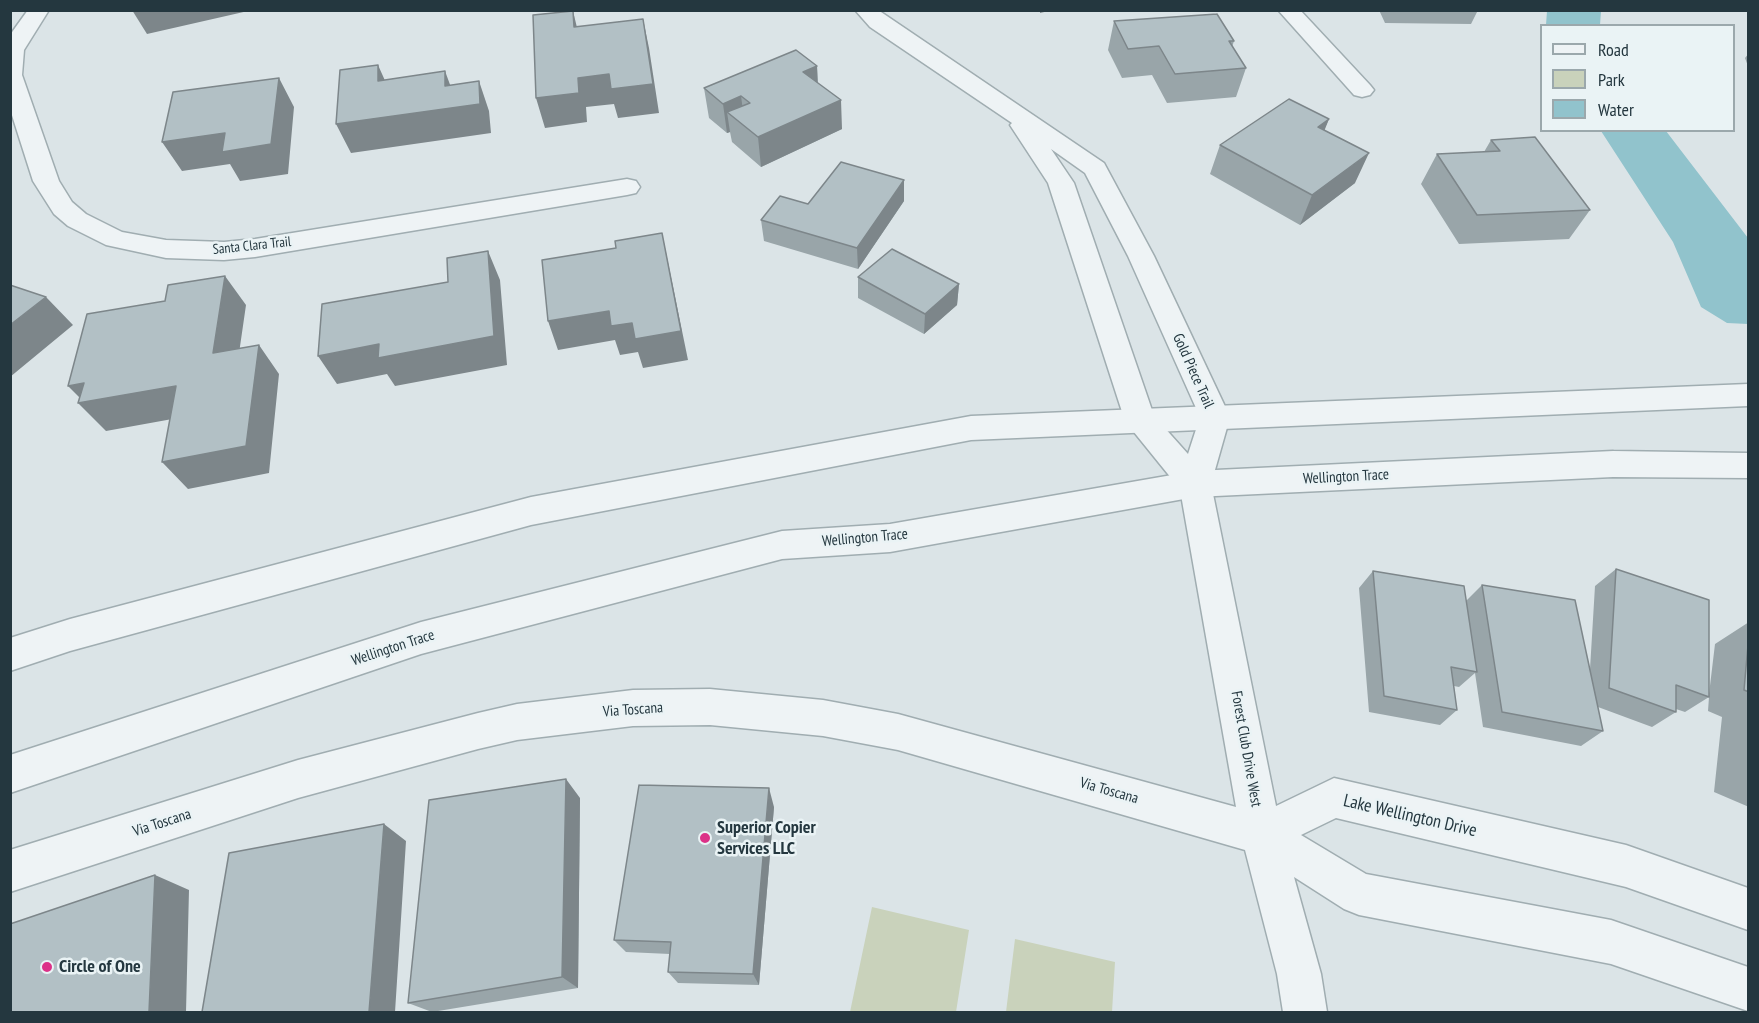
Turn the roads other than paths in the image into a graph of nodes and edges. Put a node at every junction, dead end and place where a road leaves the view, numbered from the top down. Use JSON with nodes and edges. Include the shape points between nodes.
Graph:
{"nodes":[{"id":1,"x":39,"y":10,"type":"edge"},
{"id":2,"x":865,"y":10,"type":"edge"},
{"id":3,"x":1288,"y":10,"type":"edge"},
{"id":4,"x":1362,"y":90,"type":"dead end"},
{"id":5,"x":1013,"y":111,"type":"junction"},
{"id":6,"x":627,"y":187,"type":"dead end"},
{"id":7,"x":1749,"y":395,"type":"edge"},
{"id":8,"x":1215,"y":417,"type":"junction"},
{"id":9,"x":1140,"y":421,"type":"junction"},
{"id":10,"x":1749,"y":466,"type":"edge"},
{"id":11,"x":1196,"y":484,"type":"junction"},
{"id":12,"x":10,"y":655,"type":"edge"},
{"id":13,"x":10,"y":774,"type":"edge"},
{"id":14,"x":1261,"y":834,"type":"junction"},
{"id":15,"x":10,"y":871,"type":"edge"},
{"id":16,"x":1749,"y":909,"type":"edge"},
{"id":17,"x":1749,"y":989,"type":"edge"},
{"id":18,"x":1305,"y":1012,"type":"edge"}],
"edges":[{"from":1,"to":6,"type":"street","name":"Santa Clara Trail","via":[[19,37],[11,69],[46,182],[63,208],[77,220],[115,238],[166,249],[255,248]]},
{"from":2,"to":5,"type":"street","name":"Gold Piece Trail"},
{"from":3,"to":4,"type":"street"},
{"from":5,"to":8,"type":"street","name":"Gold Piece Trail","via":[[1095,168],[1141,256]]},
{"from":5,"to":9,"type":"street","name":"Gold Piece Trail","via":[[1061,183]]},
{"from":7,"to":8,"type":"street"},
{"from":8,"to":9,"type":"street"},
{"from":8,"to":11,"type":"street","name":"Gold Piece Trail"},
{"from":9,"to":11,"type":"street","name":"Gold Piece Trail"},
{"from":9,"to":12,"type":"street","via":[[971,428],[531,511],[70,634]]},
{"from":10,"to":11,"type":"street","name":"Wellington Trace","via":[[1613,464]]},
{"from":11,"to":13,"type":"street","name":"Wellington Trace","via":[[890,538],[782,545],[421,638]]},
{"from":11,"to":14,"type":"street","name":"Forest Club Drive West"},
{"from":14,"to":15,"type":"street","name":"Via Toscana","via":[[898,732],[823,718],[710,707],[633,708],[517,722],[478,731],[298,779]]},
{"from":14,"to":16,"type":"street","name":"Lake Wellington Drive","via":[[1334,798],[1626,866]]},
{"from":14,"to":17,"type":"street","via":[[1359,894],[1611,942]]},
{"from":14,"to":18,"type":"street","name":"Forest Club Drive West","via":[[1299,974]]}]}
